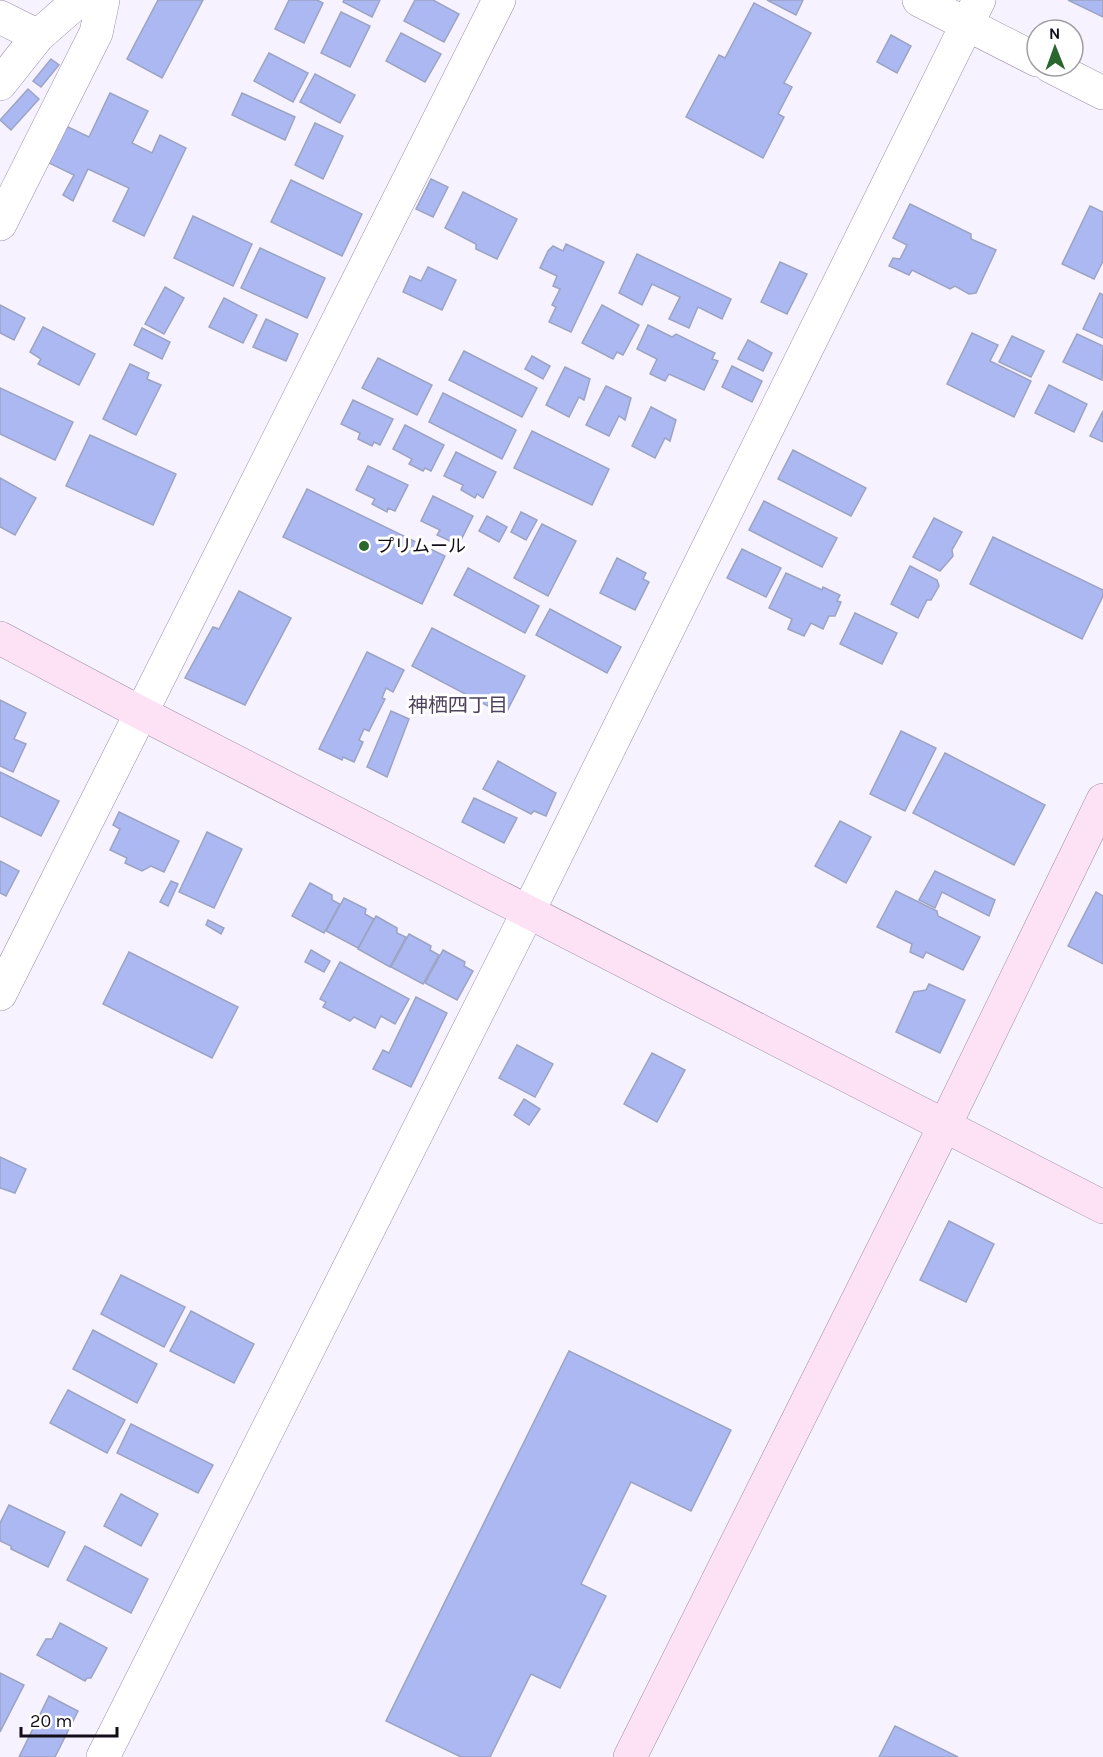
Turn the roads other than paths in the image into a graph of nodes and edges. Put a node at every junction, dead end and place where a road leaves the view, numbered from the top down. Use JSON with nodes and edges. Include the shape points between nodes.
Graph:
{"nodes":[{"id":1,"x":79,"y":0,"type":"edge"},
{"id":2,"x":103,"y":0,"type":"edge"},
{"id":3,"x":499,"y":0,"type":"edge"},
{"id":4,"x":919,"y":0,"type":"edge"},
{"id":5,"x":973,"y":12,"type":"edge"},
{"id":6,"x":0,"y":17,"type":"edge"},
{"id":7,"x":38,"y":36,"type":"junction"},
{"id":8,"x":1025,"y":51,"type":"edge"},
{"id":9,"x":1074,"y":78,"type":"edge"},
{"id":10,"x":0,"y":84,"type":"edge"},
{"id":11,"x":1103,"y":93,"type":"edge"},
{"id":12,"x":0,"y":224,"type":"edge"},
{"id":13,"x":0,"y":638,"type":"edge"},
{"id":14,"x":139,"y":712,"type":"junction"},
{"id":15,"x":1103,"y":800,"type":"edge"},
{"id":16,"x":528,"y":912,"type":"junction"},
{"id":17,"x":0,"y":994,"type":"edge"},
{"id":18,"x":945,"y":1125,"type":"junction"},
{"id":19,"x":1103,"y":1207,"type":"edge"},
{"id":20,"x":103,"y":1757,"type":"edge"},
{"id":21,"x":630,"y":1757,"type":"edge"}],
"edges":[{"from":1,"to":7,"type":"street"},
{"from":2,"to":12,"type":"street","via":[[96,33]]},
{"from":3,"to":14,"type":"street"},
{"from":4,"to":5,"type":"street"},
{"from":5,"to":8,"type":"street"},
{"from":5,"to":16,"type":"street"},
{"from":6,"to":7,"type":"street"},
{"from":7,"to":10,"type":"street"},
{"from":9,"to":11,"type":"street"},
{"from":13,"to":14,"type":"street"},
{"from":14,"to":16,"type":"street"},
{"from":14,"to":17,"type":"street"},
{"from":15,"to":18,"type":"street"},
{"from":16,"to":18,"type":"street"},
{"from":16,"to":20,"type":"street"},
{"from":18,"to":19,"type":"street"},
{"from":18,"to":21,"type":"street"}]}
